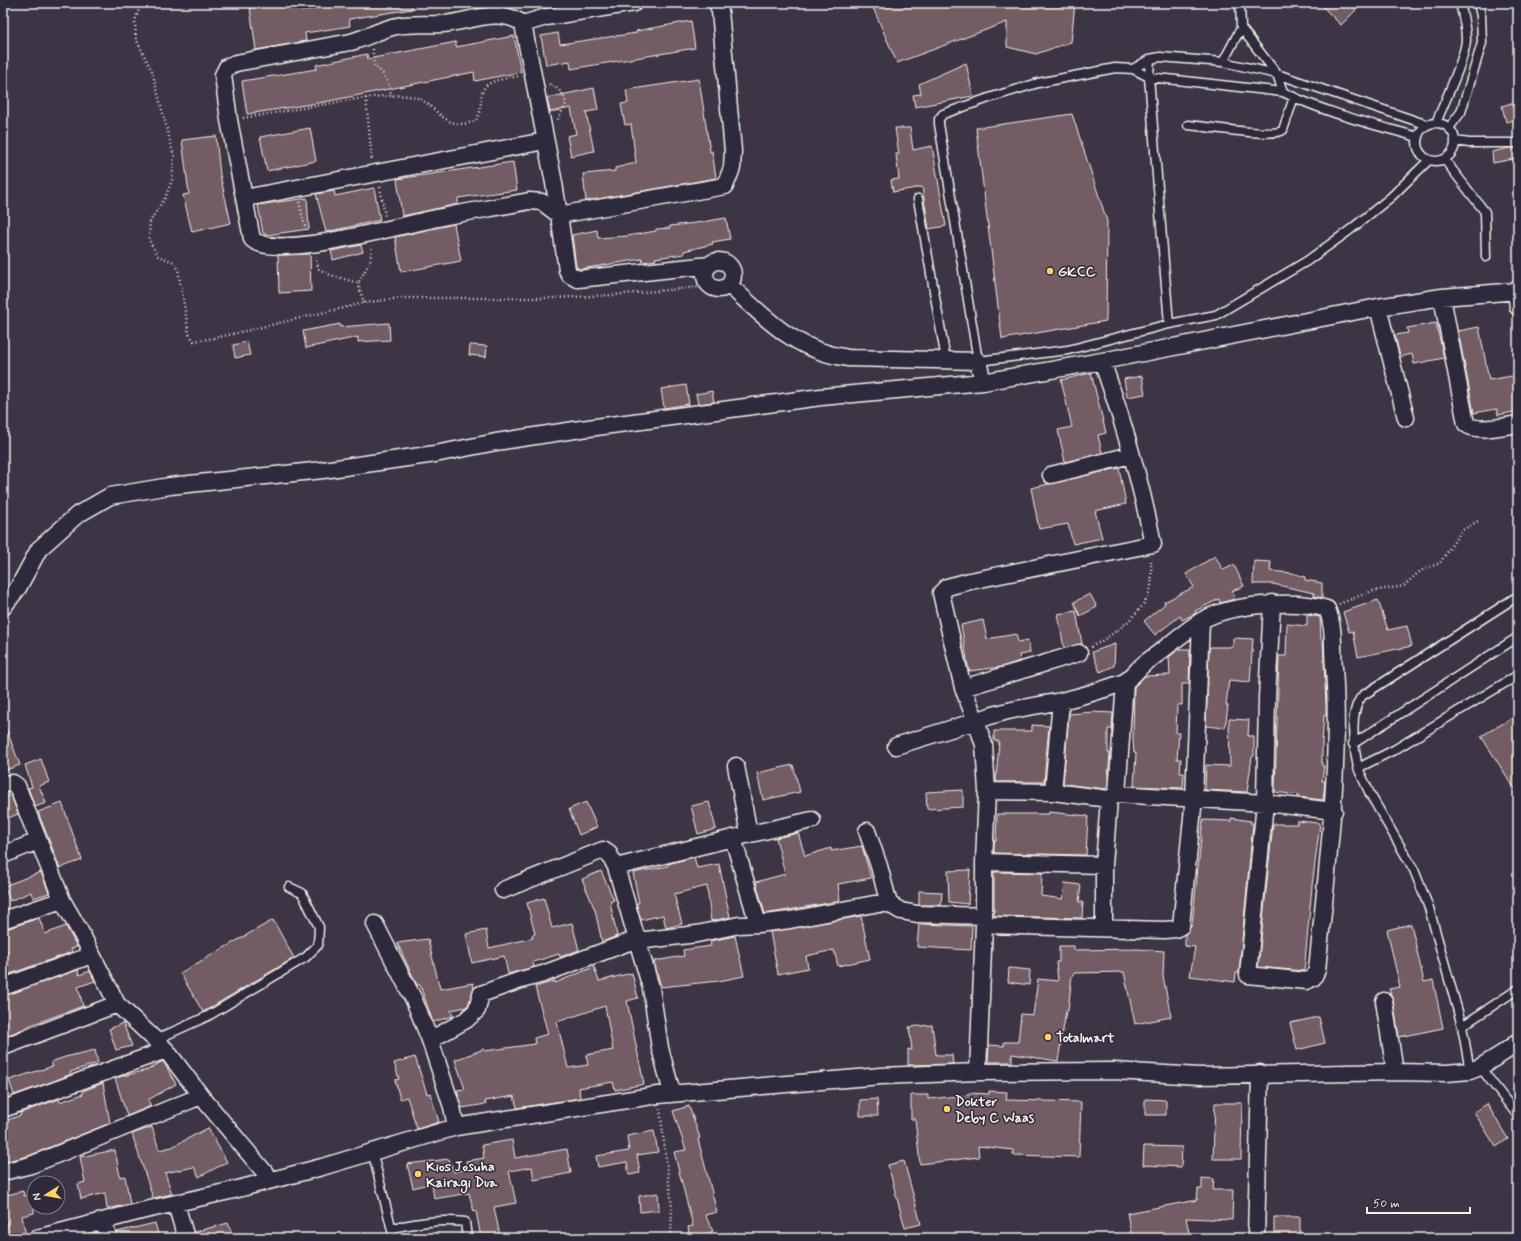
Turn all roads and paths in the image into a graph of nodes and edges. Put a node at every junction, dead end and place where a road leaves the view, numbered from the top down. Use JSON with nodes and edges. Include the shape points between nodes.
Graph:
{"nodes":[{"id":1,"x":634,"y":3,"type":"edge"},
{"id":2,"x":717,"y":3,"type":"edge"},
{"id":3,"x":1240,"y":3,"type":"edge"},
{"id":4,"x":1460,"y":3,"type":"edge"},
{"id":5,"x":1478,"y":3,"type":"edge"},
{"id":6,"x":523,"y":24,"type":"junction"},
{"id":7,"x":1241,"y":28,"type":"junction"},
{"id":8,"x":370,"y":36,"type":"junction"},
{"id":9,"x":1150,"y":59,"type":"junction"},
{"id":10,"x":1223,"y":62,"type":"junction"},
{"id":11,"x":1133,"y":69,"type":"junction"},
{"id":12,"x":1277,"y":74,"type":"junction"},
{"id":13,"x":532,"y":75,"type":"junction"},
{"id":14,"x":1149,"y":77,"type":"junction"},
{"id":15,"x":1283,"y":92,"type":"junction"},
{"id":16,"x":392,"y":96,"type":"junction"},
{"id":17,"x":1294,"y":97,"type":"junction"},
{"id":18,"x":366,"y":98,"type":"junction"},
{"id":19,"x":229,"y":120,"type":"junction"},
{"id":20,"x":1432,"y":124,"type":"junction"},
{"id":21,"x":1188,"y":125,"type":"dead end"},
{"id":22,"x":1449,"y":128,"type":"junction"},
{"id":23,"x":1418,"y":137,"type":"junction"},
{"id":24,"x":545,"y":141,"type":"junction"},
{"id":25,"x":1455,"y":141,"type":"junction"},
{"id":26,"x":1518,"y":143,"type":"edge"},
{"id":27,"x":1444,"y":159,"type":"junction"},
{"id":28,"x":1429,"y":160,"type":"junction"},
{"id":29,"x":374,"y":173,"type":"junction"},
{"id":30,"x":244,"y":198,"type":"junction"},
{"id":31,"x":918,"y":199,"type":"dead end"},
{"id":32,"x":559,"y":215,"type":"junction"},
{"id":33,"x":388,"y":230,"type":"junction"},
{"id":34,"x":1486,"y":257,"type":"dead end"},
{"id":35,"x":358,"y":283,"type":"dead end"},
{"id":36,"x":1517,"y":291,"type":"edge"},
{"id":37,"x":1442,"y":297,"type":"junction"},
{"id":38,"x":364,"y":303,"type":"dead end"},
{"id":39,"x":1378,"y":307,"type":"junction"},
{"id":40,"x":1518,"y":307,"type":"edge"},
{"id":41,"x":1169,"y":324,"type":"junction"},
{"id":42,"x":946,"y":360,"type":"junction"},
{"id":43,"x":978,"y":361,"type":"junction"},
{"id":44,"x":1102,"y":361,"type":"junction"},
{"id":45,"x":982,"y":382,"type":"junction"},
{"id":46,"x":1406,"y":418,"type":"dead end"},
{"id":47,"x":1518,"y":424,"type":"edge"},
{"id":48,"x":1131,"y":455,"type":"junction"},
{"id":49,"x":1051,"y":475,"type":"dead end"},
{"id":50,"x":1478,"y":521,"type":"dead end"},
{"id":51,"x":1153,"y":544,"type":"junction"},
{"id":52,"x":1518,"y":596,"type":"edge"},
{"id":53,"x":1272,"y":603,"type":"junction"},
{"id":54,"x":3,"y":607,"type":"edge"},
{"id":55,"x":1327,"y":608,"type":"junction"},
{"id":56,"x":1201,"y":621,"type":"junction"},
{"id":57,"x":1518,"y":637,"type":"edge"},
{"id":58,"x":1079,"y":653,"type":"joint"},
{"id":59,"x":1518,"y":675,"type":"edge"},
{"id":60,"x":1125,"y":682,"type":"junction"},
{"id":61,"x":963,"y":688,"type":"junction"},
{"id":62,"x":1062,"y":701,"type":"junction"},
{"id":63,"x":976,"y":721,"type":"junction"},
{"id":64,"x":1353,"y":744,"type":"junction"},
{"id":65,"x":896,"y":746,"type":"dead end"},
{"id":66,"x":736,"y":766,"type":"dead end"},
{"id":67,"x":1358,"y":768,"type":"junction"},
{"id":68,"x":3,"y":784,"type":"edge"},
{"id":69,"x":987,"y":791,"type":"junction"},
{"id":70,"x":1053,"y":792,"type":"junction"},
{"id":71,"x":1113,"y":797,"type":"junction"},
{"id":72,"x":1194,"y":798,"type":"junction"},
{"id":73,"x":1265,"y":803,"type":"junction"},
{"id":74,"x":1334,"y":811,"type":"junction"},
{"id":75,"x":812,"y":820,"type":"dead end"},
{"id":76,"x":867,"y":832,"type":"dead end"},
{"id":77,"x":749,"y":834,"type":"junction"},
{"id":78,"x":732,"y":838,"type":"junction"},
{"id":79,"x":38,"y":841,"type":"junction"},
{"id":80,"x":3,"y":855,"type":"edge"},
{"id":81,"x":984,"y":862,"type":"junction"},
{"id":82,"x":1104,"y":865,"type":"junction"},
{"id":83,"x":616,"y":868,"type":"junction"},
{"id":84,"x":289,"y":887,"type":"dead end"},
{"id":85,"x":503,"y":890,"type":"dead end"},
{"id":86,"x":62,"y":900,"type":"junction"},
{"id":87,"x":889,"y":904,"type":"junction"},
{"id":88,"x":3,"y":920,"type":"edge"},
{"id":89,"x":984,"y":921,"type":"junction"},
{"id":90,"x":375,"y":924,"type":"dead end"},
{"id":91,"x":758,"y":924,"type":"junction"},
{"id":92,"x":1104,"y":928,"type":"junction"},
{"id":93,"x":638,"y":942,"type":"junction"},
{"id":94,"x":92,"y":956,"type":"junction"},
{"id":95,"x":3,"y":987,"type":"edge"},
{"id":96,"x":1518,"y":989,"type":"edge"},
{"id":97,"x":1384,"y":1001,"type":"dead end"},
{"id":98,"x":117,"y":1004,"type":"junction"},
{"id":99,"x":1462,"y":1026,"type":"junction"},
{"id":100,"x":430,"y":1040,"type":"junction"},
{"id":101,"x":1518,"y":1042,"type":"edge"},
{"id":102,"x":161,"y":1045,"type":"junction"},
{"id":103,"x":3,"y":1047,"type":"edge"},
{"id":104,"x":1475,"y":1069,"type":"junction"},
{"id":105,"x":978,"y":1072,"type":"junction"},
{"id":106,"x":1395,"y":1072,"type":"junction"},
{"id":107,"x":1260,"y":1073,"type":"junction"},
{"id":108,"x":665,"y":1094,"type":"junction"},
{"id":109,"x":201,"y":1096,"type":"junction"},
{"id":110,"x":3,"y":1109,"type":"edge"},
{"id":111,"x":1518,"y":1116,"type":"edge"},
{"id":112,"x":456,"y":1127,"type":"junction"},
{"id":113,"x":372,"y":1151,"type":"junction"},
{"id":114,"x":3,"y":1172,"type":"edge"},
{"id":115,"x":271,"y":1180,"type":"junction"},
{"id":116,"x":176,"y":1204,"type":"junction"},
{"id":117,"x":102,"y":1221,"type":"junction"},
{"id":118,"x":392,"y":1228,"type":"junction"},
{"id":119,"x":37,"y":1238,"type":"edge"},
{"id":120,"x":109,"y":1238,"type":"edge"},
{"id":121,"x":186,"y":1238,"type":"edge"},
{"id":122,"x":394,"y":1238,"type":"edge"},
{"id":123,"x":467,"y":1238,"type":"edge"},
{"id":124,"x":671,"y":1238,"type":"edge"},
{"id":125,"x":1256,"y":1238,"type":"edge"}],
"edges":[{"from":1,"to":6,"type":"street"},
{"from":2,"to":32,"type":"street","via":[[720,11],[733,151],[732,168],[725,186]]},
{"from":3,"to":7,"type":"lane"},
{"from":4,"to":20,"type":"lane","via":[[1466,41]]},
{"from":5,"to":22,"type":"lane","via":[[1482,43],[1461,112]]},
{"from":6,"to":8,"type":"street","via":[[514,17],[496,15],[443,24],[395,26]]},
{"from":6,"to":13,"type":"street"},
{"from":7,"to":10,"type":"lane"},
{"from":7,"to":12,"type":"lane"},
{"from":8,"to":16,"type":"path","via":[[372,60],[387,81]]},
{"from":8,"to":19,"type":"street","via":[[351,42],[236,63],[227,67],[223,75]]},
{"from":9,"to":10,"type":"lane","via":[[1160,57]]},
{"from":9,"to":11,"type":"lane"},
{"from":9,"to":14,"type":"lane"},
{"from":10,"to":12,"type":"lane"},
{"from":11,"to":14,"type":"lane"},
{"from":11,"to":43,"type":"lane","via":[[1115,68],[1038,83],[943,114],[939,119]]},
{"from":12,"to":15,"type":"lane"},
{"from":12,"to":20,"type":"lane"},
{"from":13,"to":16,"type":"path","via":[[491,82],[481,95],[480,110],[473,122],[458,124],[447,121],[422,99]]},
{"from":13,"to":24,"type":"street"},
{"from":14,"to":15,"type":"lane"},
{"from":14,"to":41,"type":"lane"},
{"from":15,"to":17,"type":"lane"},
{"from":16,"to":18,"type":"path"},
{"from":17,"to":21,"type":"lane","via":[[1282,130],[1278,133]]},
{"from":17,"to":23,"type":"lane","via":[[1340,115]]},
{"from":18,"to":19,"type":"path"},
{"from":18,"to":29,"type":"path"},
{"from":19,"to":30,"type":"street"},
{"from":20,"to":22,"type":"lane","via":[[1443,124]]},
{"from":20,"to":23,"type":"lane","via":[[1422,130]]},
{"from":22,"to":25,"type":"lane","via":[[1454,134]]},
{"from":23,"to":28,"type":"lane","via":[[1420,150]]},
{"from":24,"to":29,"type":"street"},
{"from":24,"to":32,"type":"street"},
{"from":25,"to":26,"type":"lane"},
{"from":25,"to":27,"type":"lane","via":[[1450,155]]},
{"from":27,"to":28,"type":"lane"},
{"from":27,"to":34,"type":"lane","via":[[1485,212]]},
{"from":28,"to":41,"type":"lane","via":[[1356,226],[1307,261],[1216,315]]},
{"from":29,"to":30,"type":"street"},
{"from":29,"to":33,"type":"path","via":[[379,183]]},
{"from":30,"to":33,"type":"street","via":[[252,239],[267,246],[310,244]]},
{"from":31,"to":42,"type":"lane"},
{"from":32,"to":33,"type":"street","via":[[542,202],[529,201],[441,217]]},
{"from":32,"to":42,"type":"street","via":[[567,270],[578,279],[710,265],[705,276],[711,286],[717,289],[729,285],[783,332],[813,350],[848,358]]},
{"from":35,"to":38,"type":"path"},
{"from":36,"to":37,"type":"street"},
{"from":36,"to":40,"type":"street"},
{"from":37,"to":39,"type":"street"},
{"from":37,"to":47,"type":"street","via":[[1466,424],[1478,429]]},
{"from":39,"to":44,"type":"street"},
{"from":39,"to":46,"type":"street"},
{"from":41,"to":43,"type":"lane","via":[[1068,350]]},
{"from":42,"to":43,"type":"street"},
{"from":43,"to":45,"type":"street"},
{"from":44,"to":45,"type":"street"},
{"from":44,"to":48,"type":"street"},
{"from":45,"to":54,"type":"street","via":[[897,388],[814,398],[573,430],[323,470],[170,486],[110,496],[76,515],[39,549],[18,588]]},
{"from":48,"to":49,"type":"street"},
{"from":48,"to":51,"type":"street"},
{"from":50,"to":55,"type":"path","via":[[1461,531],[1440,563],[1420,571],[1404,586],[1372,591]]},
{"from":51,"to":58,"type":"path","via":[[1150,591],[1142,607],[1099,643]]},
{"from":51,"to":61,"type":"street","via":[[970,581],[943,590],[941,593]]},
{"from":52,"to":64,"type":"lane","via":[[1362,696],[1355,712]]},
{"from":53,"to":55,"type":"street"},
{"from":53,"to":56,"type":"street","via":[[1221,613]]},
{"from":53,"to":73,"type":"street"},
{"from":55,"to":74,"type":"street","via":[[1334,633]]},
{"from":56,"to":60,"type":"street","via":[[1160,654],[1143,664]]},
{"from":56,"to":72,"type":"street"},
{"from":57,"to":64,"type":"lane"},
{"from":58,"to":61,"type":"street"},
{"from":59,"to":67,"type":"lane","via":[[1394,750]]},
{"from":60,"to":62,"type":"street"},
{"from":60,"to":71,"type":"street"},
{"from":61,"to":63,"type":"street"},
{"from":62,"to":63,"type":"street","via":[[1008,710]]},
{"from":62,"to":70,"type":"street"},
{"from":63,"to":65,"type":"street"},
{"from":63,"to":69,"type":"street","via":[[984,745]]},
{"from":64,"to":67,"type":"lane"},
{"from":66,"to":77,"type":"street"},
{"from":67,"to":99,"type":"lane","via":[[1414,870],[1428,908]]},
{"from":68,"to":79,"type":"street","via":[[13,783],[17,786]]},
{"from":69,"to":70,"type":"street"},
{"from":69,"to":81,"type":"street"},
{"from":70,"to":71,"type":"street"},
{"from":71,"to":72,"type":"street"},
{"from":71,"to":82,"type":"street"},
{"from":72,"to":73,"type":"street"},
{"from":72,"to":92,"type":"street","via":[[1181,926],[1164,930]]},
{"from":73,"to":74,"type":"street"},
{"from":73,"to":74,"type":"street","via":[[1248,975],[1277,979],[1306,980],[1313,978],[1317,970]]},
{"from":75,"to":77,"type":"street"},
{"from":76,"to":87,"type":"street"},
{"from":77,"to":78,"type":"street"},
{"from":78,"to":83,"type":"street"},
{"from":78,"to":91,"type":"street"},
{"from":79,"to":80,"type":"street"},
{"from":79,"to":86,"type":"street"},
{"from":81,"to":82,"type":"street"},
{"from":81,"to":89,"type":"street"},
{"from":82,"to":92,"type":"street"},
{"from":83,"to":85,"type":"street","via":[[609,854],[603,850]]},
{"from":83,"to":93,"type":"street"},
{"from":84,"to":102,"type":"lane","via":[[302,893],[319,927],[318,945],[306,957]]},
{"from":86,"to":88,"type":"street"},
{"from":86,"to":94,"type":"street"},
{"from":87,"to":89,"type":"street","via":[[901,911],[917,914]]},
{"from":87,"to":91,"type":"street","via":[[874,904]]},
{"from":89,"to":92,"type":"street"},
{"from":89,"to":105,"type":"street"},
{"from":90,"to":100,"type":"street","via":[[414,1000]]},
{"from":91,"to":93,"type":"street"},
{"from":93,"to":100,"type":"street","via":[[629,942],[550,972],[481,994],[477,1010],[466,1020]]},
{"from":93,"to":108,"type":"street","via":[[651,988]]},
{"from":94,"to":95,"type":"street"},
{"from":94,"to":98,"type":"street"},
{"from":96,"to":99,"type":"lane"},
{"from":97,"to":106,"type":"street"},
{"from":98,"to":102,"type":"street"},
{"from":98,"to":103,"type":"street"},
{"from":99,"to":104,"type":"lane"},
{"from":100,"to":112,"type":"street"},
{"from":101,"to":104,"type":"street"},
{"from":102,"to":109,"type":"street"},
{"from":102,"to":110,"type":"street"},
{"from":104,"to":106,"type":"street","via":[[1446,1073]]},
{"from":104,"to":111,"type":"lane"},
{"from":105,"to":107,"type":"street","via":[[1114,1071],[1199,1076]]},
{"from":105,"to":108,"type":"street","via":[[881,1076]]},
{"from":106,"to":107,"type":"street"},
{"from":107,"to":125,"type":"street"},
{"from":108,"to":112,"type":"street"},
{"from":108,"to":124,"type":"path","via":[[672,1206]]},
{"from":109,"to":114,"type":"street","via":[[31,1165]]},
{"from":109,"to":115,"type":"street"},
{"from":112,"to":113,"type":"street"},
{"from":113,"to":115,"type":"street"},
{"from":113,"to":118,"type":"lane"},
{"from":115,"to":116,"type":"street"},
{"from":116,"to":117,"type":"street"},
{"from":116,"to":121,"type":"street"},
{"from":117,"to":119,"type":"street"},
{"from":117,"to":120,"type":"street"},
{"from":118,"to":122,"type":"lane"},
{"from":118,"to":123,"type":"lane","via":[[441,1220],[464,1222]]}]}
